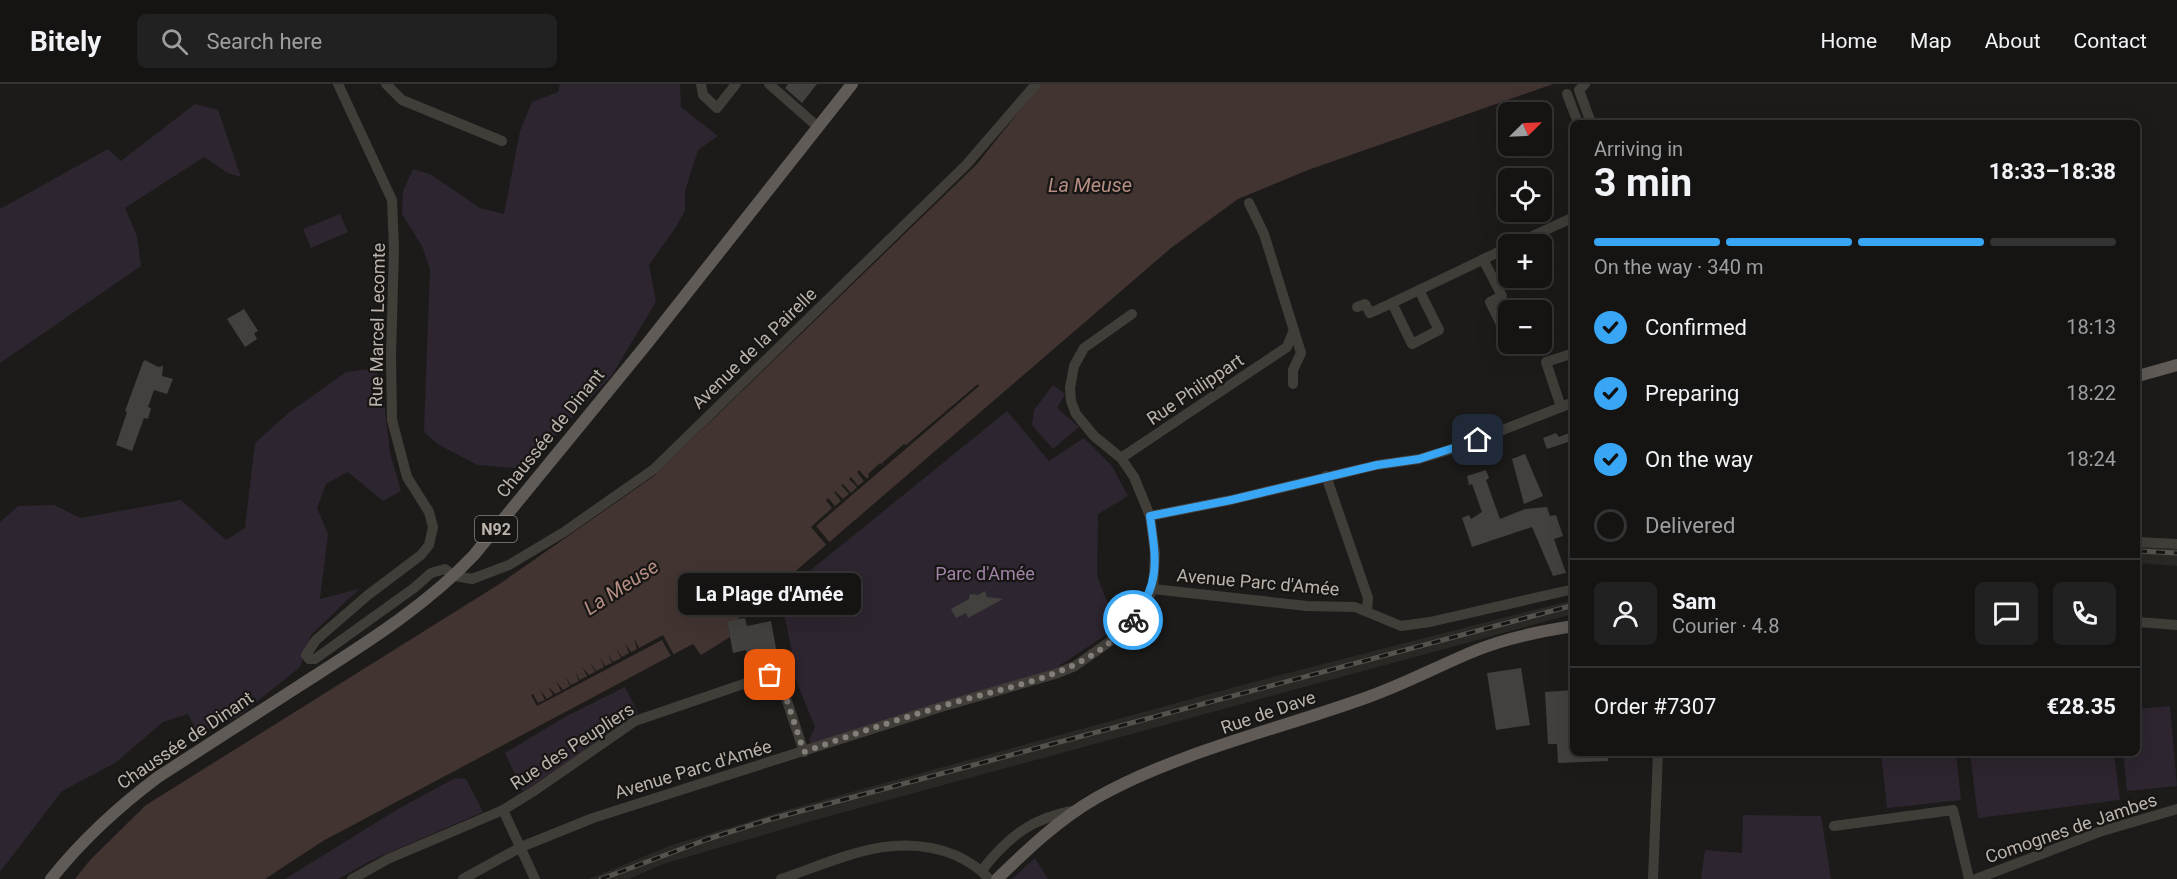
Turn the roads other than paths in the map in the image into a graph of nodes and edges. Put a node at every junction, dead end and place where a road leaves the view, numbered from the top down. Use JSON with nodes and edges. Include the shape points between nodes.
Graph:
{"nodes":[{"id":1,"x":338,"y":84,"type":"edge"},
{"id":2,"x":386,"y":84,"type":"edge"},
{"id":3,"x":701,"y":84,"type":"edge"},
{"id":4,"x":736,"y":84,"type":"edge"},
{"id":5,"x":770,"y":84,"type":"edge"},
{"id":6,"x":852,"y":84,"type":"edge"},
{"id":7,"x":1036,"y":84,"type":"edge"},
{"id":8,"x":1582,"y":87,"type":"edge"},
{"id":9,"x":1568,"y":94,"type":"dead end"},
{"id":10,"x":1577,"y":120,"type":"edge"},
{"id":11,"x":1590,"y":120,"type":"edge"},
{"id":12,"x":818,"y":127,"type":"junction"},
{"id":13,"x":502,"y":141,"type":"dead end"},
{"id":14,"x":1249,"y":203,"type":"dead end"},
{"id":15,"x":1570,"y":219,"type":"edge"},
{"id":16,"x":1537,"y":234,"type":"edge"},
{"id":17,"x":1498,"y":252,"type":"edge"},
{"id":18,"x":1483,"y":260,"type":"junction"},
{"id":19,"x":1419,"y":290,"type":"junction"},
{"id":20,"x":1392,"y":303,"type":"junction"},
{"id":21,"x":1357,"y":308,"type":"dead end"},
{"id":22,"x":1132,"y":314,"type":"dead end"},
{"id":23,"x":1498,"y":318,"type":"edge"},
{"id":24,"x":1294,"y":330,"type":"junction"},
{"id":25,"x":1287,"y":347,"type":"junction"},
{"id":26,"x":1570,"y":354,"type":"edge"},
{"id":27,"x":2177,"y":365,"type":"edge"},
{"id":28,"x":1293,"y":370,"type":"junction"},
{"id":29,"x":2140,"y":375,"type":"edge"},
{"id":30,"x":1293,"y":384,"type":"dead end"},
{"id":31,"x":1570,"y":404,"type":"edge"},
{"id":32,"x":1561,"y":407,"type":"junction"},
{"id":33,"x":1121,"y":458,"type":"junction"},
{"id":34,"x":1326,"y":476,"type":"junction"},
{"id":35,"x":1150,"y":516,"type":"junction"},
{"id":36,"x":2140,"y":542,"type":"edge"},
{"id":37,"x":2177,"y":544,"type":"edge"},
{"id":38,"x":454,"y":576,"type":"junction"},
{"id":39,"x":1153,"y":588,"type":"junction"},
{"id":40,"x":1570,"y":590,"type":"edge"},
{"id":41,"x":1367,"y":611,"type":"junction"},
{"id":42,"x":2140,"y":622,"type":"edge"},
{"id":43,"x":2177,"y":625,"type":"edge"},
{"id":44,"x":1570,"y":627,"type":"edge"},
{"id":45,"x":804,"y":752,"type":"junction"},
{"id":46,"x":1658,"y":756,"type":"edge"},
{"id":47,"x":2177,"y":808,"type":"edge"},
{"id":48,"x":503,"y":810,"type":"junction"},
{"id":49,"x":1077,"y":810,"type":"junction"},
{"id":50,"x":1834,"y":826,"type":"dead end"},
{"id":51,"x":521,"y":847,"type":"junction"},
{"id":52,"x":985,"y":874,"type":"edge"},
{"id":53,"x":51,"y":879,"type":"edge"},
{"id":54,"x":352,"y":879,"type":"edge"},
{"id":55,"x":463,"y":879,"type":"edge"},
{"id":56,"x":535,"y":879,"type":"edge"},
{"id":57,"x":781,"y":879,"type":"edge"},
{"id":58,"x":998,"y":879,"type":"edge"},
{"id":59,"x":1653,"y":879,"type":"edge"},
{"id":60,"x":1969,"y":879,"type":"edge"},
{"id":61,"x":1976,"y":879,"type":"edge"}],
"edges":[{"from":1,"to":38,"type":"street","name":"Rue Marcel Lecomte","via":[[392,200],[392,420],[408,477],[429,512],[433,527],[429,545],[421,555],[316,640],[306,655],[315,659],[431,573],[445,569]]},
{"from":2,"to":13,"type":"street","via":[[402,99]]},
{"from":3,"to":4,"type":"street","via":[[703,95],[717,108]]},
{"from":5,"to":12,"type":"street"},
{"from":6,"to":12,"type":"main road","name":"Chaussée de Dinant","number":"N92"},
{"from":7,"to":38,"type":"street","name":"Avenue de la Pairelle","via":[[966,165],[654,469],[509,565],[472,579]]},
{"from":8,"to":11,"type":"street"},
{"from":9,"to":10,"type":"street"},
{"from":12,"to":38,"type":"main road","name":"Chaussée de Dinant","number":"N92","via":[[646,345]]},
{"from":14,"to":24,"type":"street","via":[[1264,234]]},
{"from":15,"to":16,"type":"street"},
{"from":17,"to":18,"type":"street"},
{"from":18,"to":19,"type":"street"},
{"from":18,"to":23,"type":"street","via":[[1502,296],[1490,302]]},
{"from":19,"to":20,"type":"street"},
{"from":19,"to":20,"type":"street","via":[[1439,330],[1412,344]]},
{"from":20,"to":21,"type":"street","via":[[1370,313],[1365,304]]},
{"from":22,"to":33,"type":"street","via":[[1084,348],[1074,366],[1070,388],[1076,414],[1094,436]]},
{"from":24,"to":25,"type":"street"},
{"from":24,"to":28,"type":"street","via":[[1301,353]]},
{"from":25,"to":28,"type":"street"},
{"from":25,"to":33,"type":"street","name":"Rue Philippart"},
{"from":26,"to":32,"type":"street","via":[[1546,362]]},
{"from":27,"to":29,"type":"main road"},
{"from":28,"to":30,"type":"street"},
{"from":31,"to":32,"type":"street"},
{"from":32,"to":34,"type":"street","via":[[1429,456]]},
{"from":33,"to":35,"type":"street","via":[[1134,477]]},
{"from":34,"to":35,"type":"street"},
{"from":34,"to":41,"type":"street","via":[[1368,598]]},
{"from":35,"to":39,"type":"street","via":[[1155,553]]},
{"from":36,"to":37,"type":"street"},
{"from":38,"to":53,"type":"main road","name":"Chaussée de Dinant","number":"N92","via":[[372,638],[127,800]]},
{"from":39,"to":41,"type":"street","name":"Avenue Parc d'Amée"},
{"from":39,"to":45,"type":"street","name":"Avenue Parc d'Amée","via":[[1122,633],[1076,666]]},
{"from":40,"to":41,"type":"street","name":"Avenue Parc d'Amée","via":[[1401,626]]},
{"from":42,"to":43,"type":"street"},
{"from":44,"to":49,"type":"main road","name":"Rue de Dave","via":[[1478,650],[1369,697],[1169,765]]},
{"from":45,"to":48,"type":"street","name":"Rue des Peupliers","via":[[783,689],[770,675],[635,721]]},
{"from":45,"to":51,"type":"street","name":"Avenue Parc d'Amée","via":[[604,814]]},
{"from":46,"to":59,"type":"street"},
{"from":47,"to":61,"type":"street","name":"Comognes de Jambes","via":[[2098,832]]},
{"from":48,"to":51,"type":"street"},
{"from":48,"to":54,"type":"street","name":"Rue des Peupliers","via":[[388,859]]},
{"from":49,"to":52,"type":"street","via":[[1054,813],[1015,834],[1002,844]]},
{"from":49,"to":58,"type":"main road","name":"Rue de Dave"},
{"from":50,"to":60,"type":"street","via":[[1953,810]]},
{"from":51,"to":55,"type":"street","name":"Avenue Parc d'Amée"},
{"from":51,"to":56,"type":"street"},
{"from":52,"to":57,"type":"street","via":[[942,850],[894,844]]}]}
